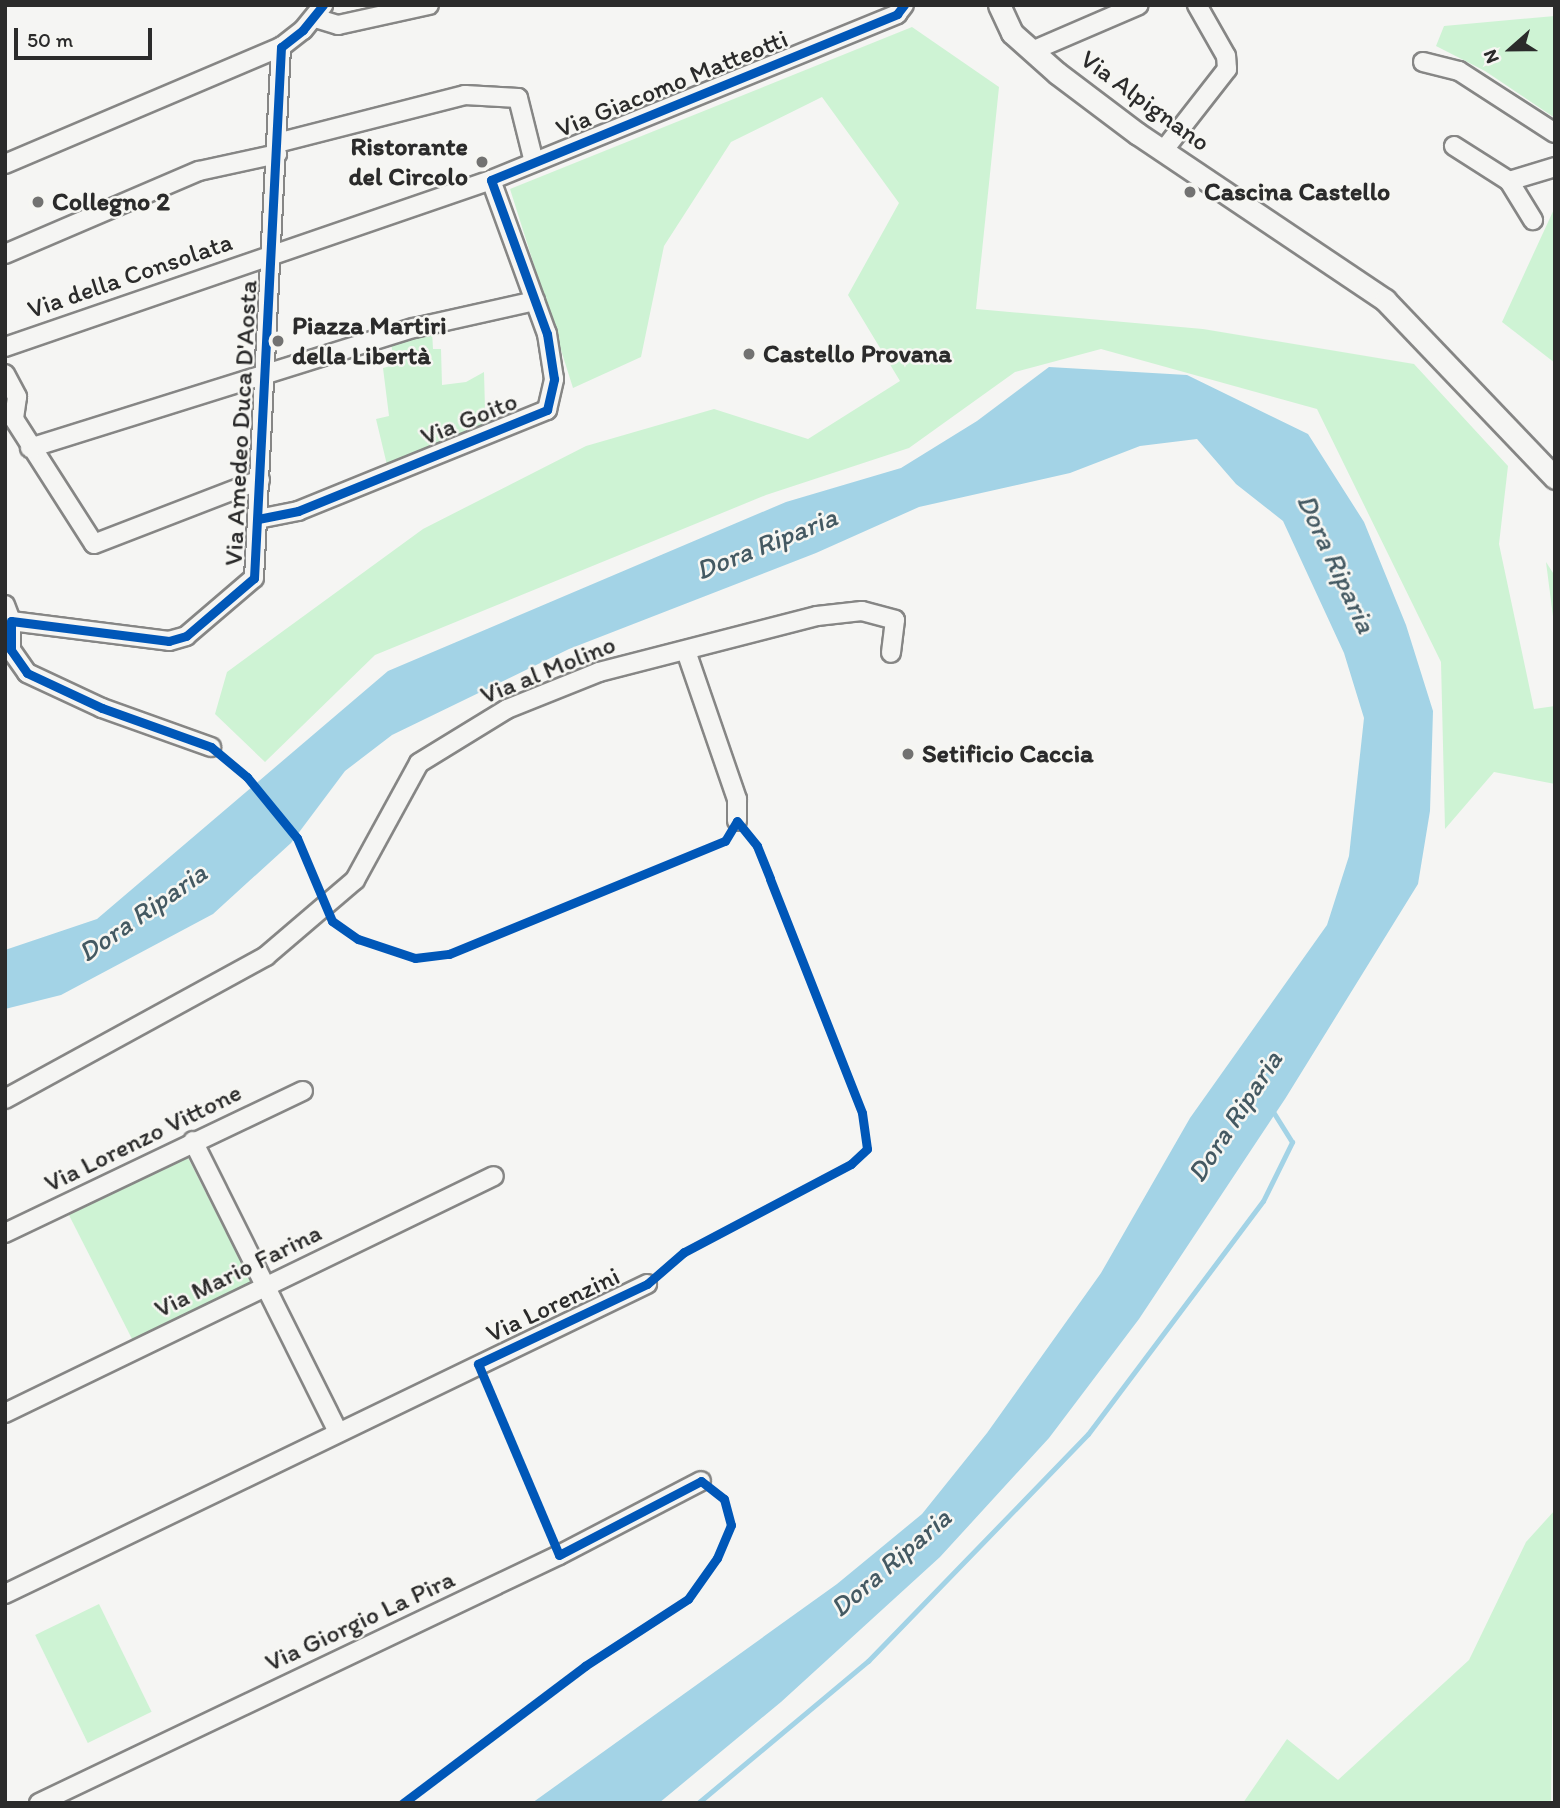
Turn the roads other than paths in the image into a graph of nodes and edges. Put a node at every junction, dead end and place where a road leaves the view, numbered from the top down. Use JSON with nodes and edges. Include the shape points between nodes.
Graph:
{"nodes":[{"id":1,"x":429,"y":5,"type":"edge"},
{"id":2,"x":904,"y":5,"type":"edge"},
{"id":3,"x":999,"y":5,"type":"edge"},
{"id":4,"x":1139,"y":5,"type":"edge"},
{"id":5,"x":1196,"y":5,"type":"edge"},
{"id":6,"x":319,"y":12,"type":"edge"},
{"id":7,"x":281,"y":47,"type":"junction"},
{"id":8,"x":1032,"y":51,"type":"junction"},
{"id":9,"x":1423,"y":62,"type":"dead end"},
{"id":10,"x":1555,"y":133,"type":"edge"},
{"id":11,"x":1454,"y":146,"type":"dead end"},
{"id":12,"x":277,"y":148,"type":"junction"},
{"id":13,"x":1163,"y":151,"type":"junction"},
{"id":14,"x":534,"y":162,"type":"junction"},
{"id":15,"x":5,"y":164,"type":"edge"},
{"id":16,"x":1555,"y":167,"type":"edge"},
{"id":17,"x":491,"y":180,"type":"junction"},
{"id":18,"x":1508,"y":181,"type":"junction"},
{"id":19,"x":1533,"y":220,"type":"dead end"},
{"id":20,"x":5,"y":254,"type":"edge"},
{"id":21,"x":271,"y":255,"type":"junction"},
{"id":22,"x":535,"y":301,"type":"junction"},
{"id":23,"x":5,"y":347,"type":"edge"},
{"id":24,"x":5,"y":374,"type":"edge"},
{"id":25,"x":265,"y":375,"type":"junction"},
{"id":26,"x":30,"y":448,"type":"junction"},
{"id":27,"x":1555,"y":478,"type":"edge"},
{"id":28,"x":260,"y":480,"type":"junction"},
{"id":29,"x":258,"y":519,"type":"junction"},
{"id":30,"x":7,"y":617,"type":"edge"},
{"id":31,"x":686,"y":650,"type":"junction"},
{"id":32,"x":891,"y":653,"type":"dead end"},
{"id":33,"x":211,"y":747,"type":"dead end"},
{"id":34,"x":737,"y":821,"type":"dead end"},
{"id":35,"x":303,"y":1091,"type":"dead end"},
{"id":36,"x":5,"y":1099,"type":"edge"},
{"id":37,"x":193,"y":1141,"type":"junction"},
{"id":38,"x":494,"y":1176,"type":"dead end"},
{"id":39,"x":5,"y":1233,"type":"edge"},
{"id":40,"x":647,"y":1284,"type":"dead end"},
{"id":41,"x":267,"y":1286,"type":"junction"},
{"id":42,"x":5,"y":1413,"type":"edge"},
{"id":43,"x":337,"y":1430,"type":"junction"},
{"id":44,"x":701,"y":1481,"type":"dead end"},
{"id":45,"x":5,"y":1594,"type":"edge"},
{"id":46,"x":39,"y":1803,"type":"edge"}],
"edges":[{"from":1,"to":6,"type":"street","via":[[338,25]]},
{"from":2,"to":14,"type":"street","name":"Via Giacomo Matteotti","via":[[897,14]]},
{"from":3,"to":8,"type":"street","name":"Via Alpignano","via":[[1012,33]]},
{"from":4,"to":8,"type":"street"},
{"from":5,"to":13,"type":"street","via":[[1221,46],[1227,69]]},
{"from":6,"to":7,"type":"street"},
{"from":7,"to":12,"type":"street","name":"Via Amedeo Duca D'Aosta"},
{"from":7,"to":15,"type":"street"},
{"from":8,"to":13,"type":"street","name":"Via Alpignano"},
{"from":9,"to":10,"type":"street","via":[[1459,71]]},
{"from":11,"to":18,"type":"street"},
{"from":12,"to":14,"type":"street","via":[[465,95],[518,98]]},
{"from":12,"to":20,"type":"street","via":[[199,171]]},
{"from":12,"to":21,"type":"street","name":"Via Amedeo Duca D'Aosta"},
{"from":13,"to":27,"type":"street","name":"Via Alpignano","via":[[1385,300]]},
{"from":14,"to":17,"type":"street","name":"Via Giacomo Matteotti"},
{"from":16,"to":18,"type":"street"},
{"from":17,"to":21,"type":"street","name":"Via Giacomo Matteotti"},
{"from":17,"to":22,"type":"street","name":"Via Goito"},
{"from":18,"to":19,"type":"street"},
{"from":21,"to":23,"type":"street","name":"Via della Consolata"},
{"from":21,"to":25,"type":"street","name":"Via Amedeo Duca D'Aosta"},
{"from":22,"to":25,"type":"street","via":[[414,328]]},
{"from":22,"to":29,"type":"street","name":"Via Goito","via":[[547,334],[554,379],[547,410],[298,511]]},
{"from":24,"to":26,"type":"street","via":[[17,397],[13,419]]},
{"from":25,"to":26,"type":"street"},
{"from":25,"to":28,"type":"street","name":"Via Amedeo Duca D'Aosta"},
{"from":26,"to":28,"type":"street","via":[[94,544]]},
{"from":28,"to":29,"type":"street","name":"Via Amedeo Duca D'Aosta"},
{"from":29,"to":30,"type":"street","name":"Via Amedeo Duca D'Aosta","via":[[254,578],[186,636],[169,641]]},
{"from":30,"to":33,"type":"street","via":[[11,650],[27,673],[102,708]]},
{"from":31,"to":32,"type":"street","name":"Via al Molino","via":[[817,615],[862,611],[895,620]]},
{"from":31,"to":34,"type":"street","via":[[737,799]]},
{"from":31,"to":36,"type":"street","name":"Via al Molino","via":[[599,672],[507,709],[419,763],[355,880],[266,956]]},
{"from":35,"to":37,"type":"street","name":"Via Lorenzo Vittone"},
{"from":37,"to":39,"type":"street","name":"Via Lorenzo Vittone"},
{"from":37,"to":41,"type":"street"},
{"from":38,"to":41,"type":"street","name":"Via Mario Farina"},
{"from":40,"to":43,"type":"street","name":"Via Lorenzini"},
{"from":41,"to":42,"type":"street","name":"Via Mario Farina"},
{"from":41,"to":43,"type":"street"},
{"from":43,"to":45,"type":"street","name":"Via Lorenzini"},
{"from":44,"to":46,"type":"street","name":"Via Giorgio La Pira","via":[[559,1555]]}]}
